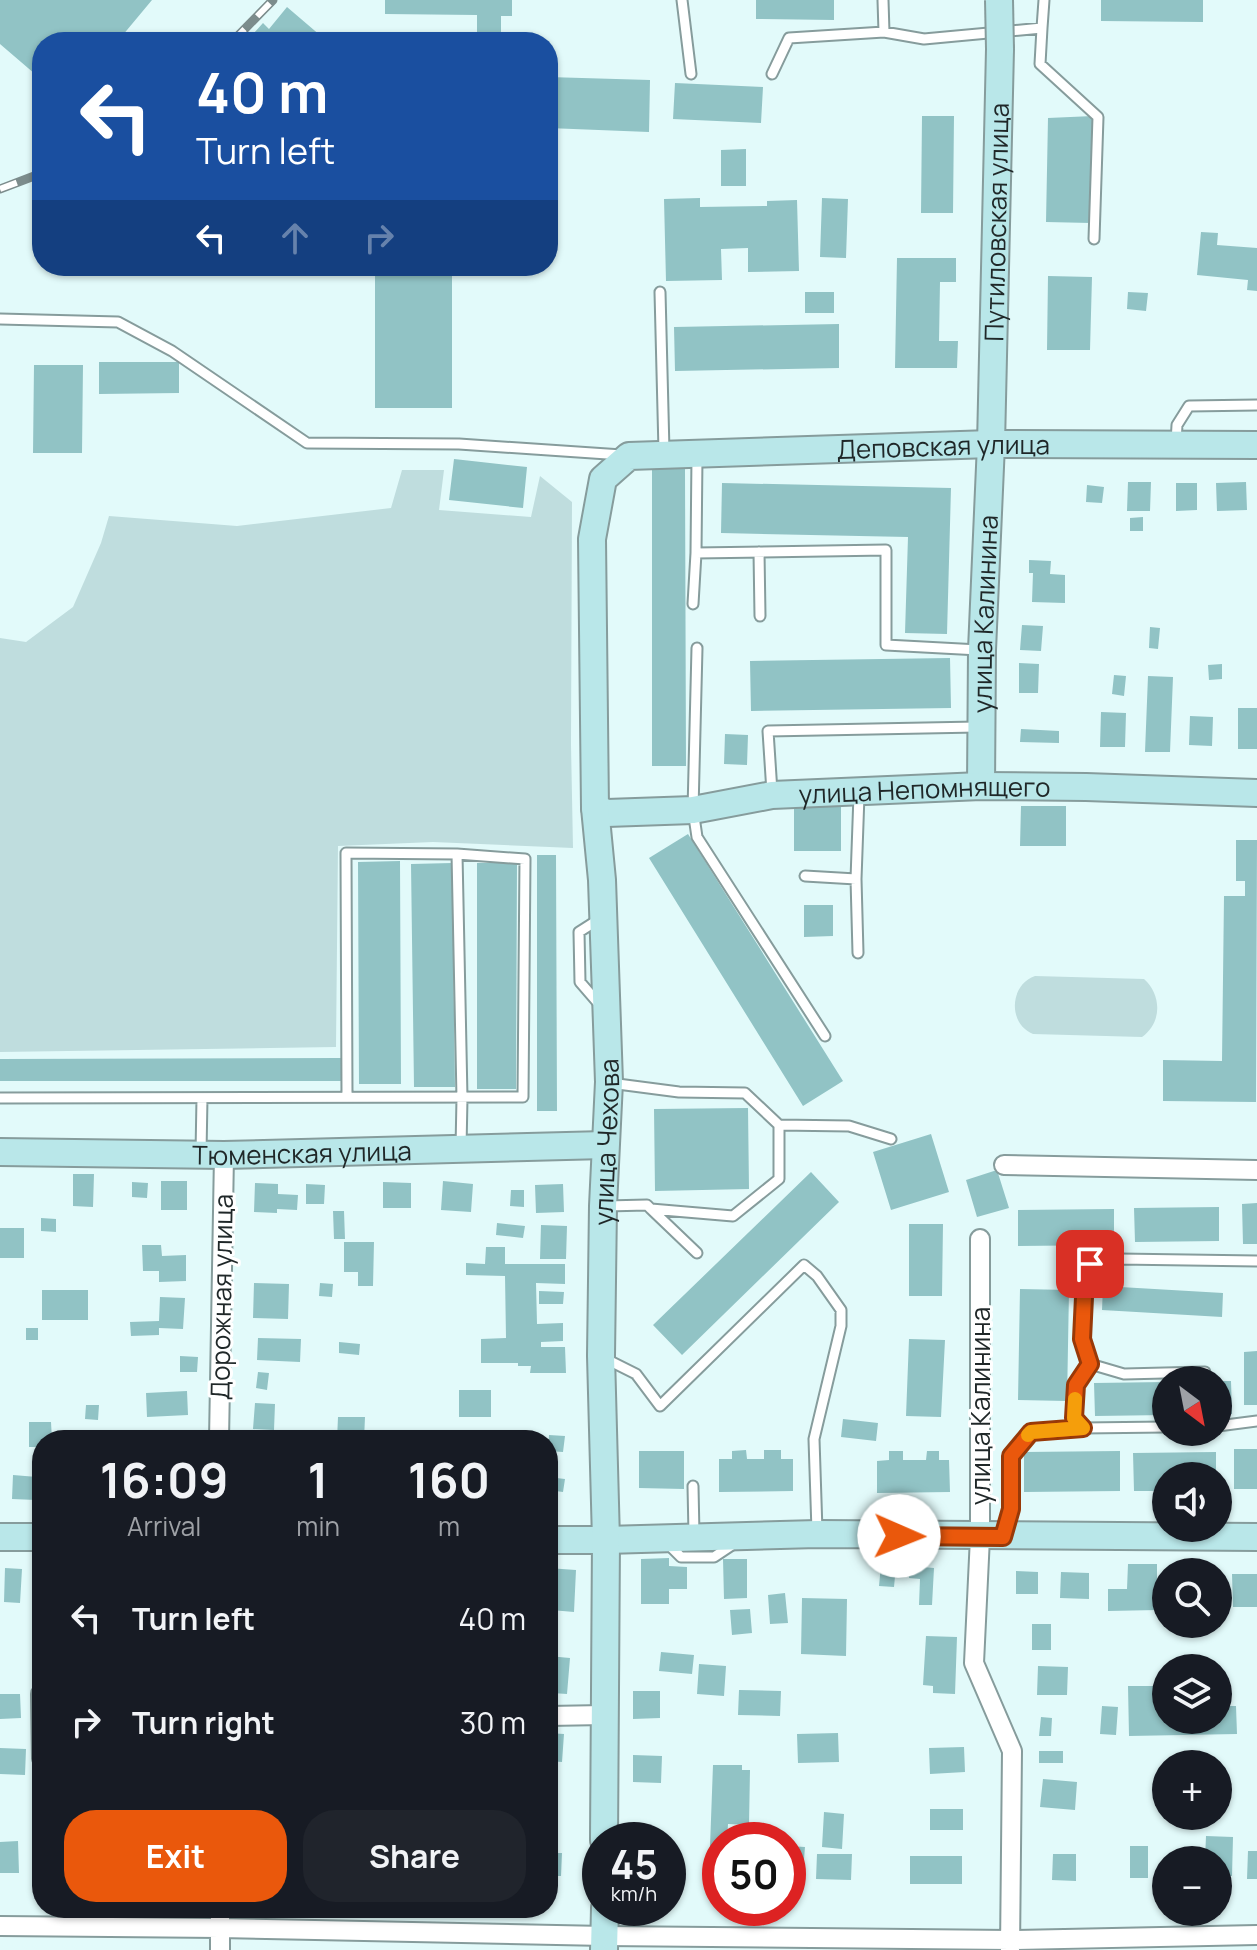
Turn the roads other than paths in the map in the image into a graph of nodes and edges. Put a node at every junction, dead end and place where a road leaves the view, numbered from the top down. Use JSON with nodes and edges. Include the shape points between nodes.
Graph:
{"nodes":[{"id":1,"x":682,"y":0,"type":"edge"},
{"id":2,"x":883,"y":0,"type":"edge"},
{"id":3,"x":999,"y":0,"type":"edge"},
{"id":4,"x":1044,"y":0,"type":"edge"},
{"id":5,"x":1042,"y":28,"type":"junction"},
{"id":6,"x":884,"y":32,"type":"junction"},
{"id":7,"x":691,"y":74,"type":"dead end"},
{"id":8,"x":772,"y":74,"type":"dead end"},
{"id":9,"x":1094,"y":239,"type":"dead end"},
{"id":10,"x":660,"y":292,"type":"dead end"},
{"id":11,"x":0,"y":319,"type":"edge"},
{"id":12,"x":1257,"y":405,"type":"edge"},
{"id":13,"x":991,"y":444,"type":"junction"},
{"id":14,"x":1176,"y":444,"type":"junction"},
{"id":15,"x":1257,"y":445,"type":"edge"},
{"id":16,"x":697,"y":454,"type":"junction"},
{"id":17,"x":665,"y":455,"type":"junction"},
{"id":18,"x":629,"y":456,"type":"junction"},
{"id":19,"x":759,"y":552,"type":"junction"},
{"id":20,"x":696,"y":553,"type":"junction"},
{"id":21,"x":693,"y":604,"type":"dead end"},
{"id":22,"x":760,"y":616,"type":"dead end"},
{"id":23,"x":697,"y":648,"type":"dead end"},
{"id":24,"x":982,"y":650,"type":"junction"},
{"id":25,"x":982,"y":727,"type":"junction"},
{"id":26,"x":981,"y":786,"type":"junction"},
{"id":27,"x":859,"y":792,"type":"junction"},
{"id":28,"x":1257,"y":793,"type":"edge"},
{"id":29,"x":772,"y":795,"type":"junction"},
{"id":30,"x":595,"y":808,"type":"junction"},
{"id":31,"x":693,"y":810,"type":"junction"},
{"id":32,"x":457,"y":854,"type":"junction"},
{"id":33,"x":805,"y":876,"type":"dead end"},
{"id":34,"x":856,"y":879,"type":"junction"},
{"id":35,"x":858,"y":953,"type":"dead end"},
{"id":36,"x":825,"y":1036,"type":"dead end"},
{"id":37,"x":609,"y":1082,"type":"junction"},
{"id":38,"x":347,"y":1096,"type":"junction"},
{"id":39,"x":0,"y":1098,"type":"edge"},
{"id":40,"x":202,"y":1098,"type":"junction"},
{"id":41,"x":462,"y":1098,"type":"junction"},
{"id":42,"x":779,"y":1125,"type":"junction"},
{"id":43,"x":891,"y":1139,"type":"dead end"},
{"id":44,"x":605,"y":1145,"type":"junction"},
{"id":45,"x":461,"y":1148,"type":"junction"},
{"id":46,"x":0,"y":1152,"type":"edge"},
{"id":47,"x":212,"y":1154,"type":"junction"},
{"id":48,"x":1004,"y":1165,"type":"dead end"},
{"id":49,"x":1257,"y":1170,"type":"edge"},
{"id":50,"x":603,"y":1206,"type":"junction"},
{"id":51,"x":651,"y":1209,"type":"junction"},
{"id":52,"x":980,"y":1239,"type":"dead end"},
{"id":53,"x":697,"y":1253,"type":"dead end"},
{"id":54,"x":1257,"y":1261,"type":"edge"},
{"id":55,"x":601,"y":1356,"type":"junction"},
{"id":56,"x":1090,"y":1364,"type":"junction"},
{"id":57,"x":1152,"y":1373,"type":"edge"},
{"id":58,"x":1257,"y":1421,"type":"edge"},
{"id":59,"x":1232,"y":1424,"type":"edge"},
{"id":60,"x":1152,"y":1427,"type":"edge"},
{"id":61,"x":1083,"y":1428,"type":"junction"},
{"id":62,"x":219,"y":1430,"type":"edge"},
{"id":63,"x":693,"y":1486,"type":"dead end"},
{"id":64,"x":817,"y":1534,"type":"junction"},
{"id":65,"x":743,"y":1536,"type":"junction"},
{"id":66,"x":0,"y":1537,"type":"edge"},
{"id":67,"x":32,"y":1537,"type":"edge"},
{"id":68,"x":992,"y":1537,"type":"junction"},
{"id":69,"x":1257,"y":1537,"type":"edge"},
{"id":70,"x":694,"y":1538,"type":"junction"},
{"id":71,"x":663,"y":1539,"type":"junction"},
{"id":72,"x":558,"y":1540,"type":"edge"},
{"id":73,"x":606,"y":1540,"type":"junction"},
{"id":74,"x":604,"y":1715,"type":"junction"},
{"id":75,"x":558,"y":1716,"type":"edge"},
{"id":76,"x":604,"y":1822,"type":"edge"},
{"id":77,"x":39,"y":1918,"type":"edge"},
{"id":78,"x":60,"y":1918,"type":"edge"},
{"id":79,"x":220,"y":1918,"type":"edge"},
{"id":80,"x":0,"y":1926,"type":"edge"},
{"id":81,"x":220,"y":1928,"type":"junction"},
{"id":82,"x":1257,"y":1935,"type":"edge"},
{"id":83,"x":604,"y":1943,"type":"edge"},
{"id":84,"x":1010,"y":1945,"type":"edge"},
{"id":85,"x":220,"y":1950,"type":"edge"}],
"edges":[{"from":1,"to":7,"type":"lane"},
{"from":2,"to":6,"type":"lane"},
{"from":3,"to":13,"type":"main road","name":"Путиловская улица","bridge":true},
{"from":4,"to":5,"type":"lane"},
{"from":5,"to":6,"type":"lane","via":[[924,39]]},
{"from":5,"to":9,"type":"lane","via":[[1040,64],[1098,117]]},
{"from":6,"to":8,"type":"lane","via":[[789,38]]},
{"from":10,"to":17,"type":"lane"},
{"from":11,"to":18,"type":"lane","via":[[118,322],[172,351],[307,443],[459,444]]},
{"from":12,"to":14,"type":"lane","via":[[1189,406],[1177,425]]},
{"from":13,"to":14,"type":"main road","name":"Деповская улица"},
{"from":13,"to":16,"type":"main road","name":"Деповская улица"},
{"from":13,"to":24,"type":"main road","name":"улица Калинина"},
{"from":14,"to":15,"type":"main road","name":"Деповская улица"},
{"from":16,"to":17,"type":"main road","name":"Деповская улица"},
{"from":16,"to":20,"type":"lane"},
{"from":17,"to":18,"type":"main road","name":"Деповская улица"},
{"from":18,"to":30,"type":"main road","name":"улица Чехова","via":[[603,479],[592,539]]},
{"from":19,"to":20,"type":"lane"},
{"from":19,"to":22,"type":"lane"},
{"from":19,"to":24,"type":"lane","via":[[886,550],[886,645]]},
{"from":20,"to":21,"type":"lane"},
{"from":23,"to":31,"type":"lane"},
{"from":24,"to":25,"type":"main road","name":"улица Калинина"},
{"from":25,"to":26,"type":"main road","name":"улица Калинина"},
{"from":25,"to":29,"type":"lane","via":[[768,731]]},
{"from":26,"to":27,"type":"main road","name":"улица Непомнящего"},
{"from":26,"to":28,"type":"main road","name":"улица Непомнящего"},
{"from":27,"to":29,"type":"main road","name":"улица Непомнящего"},
{"from":27,"to":34,"type":"lane"},
{"from":29,"to":31,"type":"main road","name":"улица Непомнящего"},
{"from":30,"to":31,"type":"main road","name":"улица Непомнящего","via":[[607,813]]},
{"from":30,"to":37,"type":"main road","name":"улица Чехова"},
{"from":31,"to":36,"type":"lane","via":[[697,837]]},
{"from":32,"to":38,"type":"lane","via":[[346,853]]},
{"from":32,"to":41,"type":"lane"},
{"from":32,"to":41,"type":"lane","via":[[525,859],[523,1097]]},
{"from":33,"to":34,"type":"lane"},
{"from":34,"to":35,"type":"lane"},
{"from":37,"to":42,"type":"lane","via":[[679,1092],[745,1093]]},
{"from":37,"to":44,"type":"main road","name":"улица Чехова"},
{"from":38,"to":40,"type":"lane"},
{"from":38,"to":41,"type":"lane"},
{"from":39,"to":40,"type":"lane"},
{"from":40,"to":47,"type":"lane"},
{"from":41,"to":45,"type":"lane"},
{"from":42,"to":43,"type":"lane","via":[[849,1126]]},
{"from":42,"to":51,"type":"lane","via":[[779,1179],[733,1216]]},
{"from":44,"to":45,"type":"main road","name":"Тюменская улица"},
{"from":44,"to":50,"type":"main road","name":"улица Чехова"},
{"from":45,"to":47,"type":"main road","name":"Тюменская улица"},
{"from":46,"to":47,"type":"main road","name":"Тюменская улица"},
{"from":47,"to":62,"type":"street","name":"Дорожная улица"},
{"from":48,"to":49,"type":"street"},
{"from":50,"to":51,"type":"lane"},
{"from":50,"to":55,"type":"main road","name":"улица Чехова"},
{"from":51,"to":53,"type":"lane"},
{"from":52,"to":68,"type":"street","name":"улица Калинина"},
{"from":54,"to":56,"type":"lane","via":[[1119,1259],[1090,1264],[1082,1339]]},
{"from":55,"to":64,"type":"lane","via":[[636,1374],[660,1406],[804,1265],[841,1310],[814,1439]]},
{"from":55,"to":73,"type":"main road","name":"улица Чехова"},
{"from":56,"to":57,"type":"lane","via":[[1124,1374]]},
{"from":56,"to":61,"type":"lane","via":[[1076,1385],[1074,1418]]},
{"from":58,"to":59,"type":"lane"},
{"from":60,"to":61,"type":"lane"},
{"from":61,"to":68,"type":"lane","via":[[1031,1432],[1011,1456],[1011,1509]]},
{"from":63,"to":70,"type":"lane"},
{"from":64,"to":65,"type":"main road"},
{"from":64,"to":68,"type":"main road"},
{"from":65,"to":70,"type":"main road"},
{"from":65,"to":71,"type":"lane","via":[[714,1557],[681,1557]]},
{"from":66,"to":67,"type":"main road"},
{"from":68,"to":69,"type":"main road"},
{"from":68,"to":84,"type":"street","name":"улица Калинина","via":[[974,1663],[1012,1751]]},
{"from":70,"to":71,"type":"main road"},
{"from":71,"to":73,"type":"main road"},
{"from":72,"to":73,"type":"main road"},
{"from":73,"to":74,"type":"main road","name":"улица Чехова"},
{"from":74,"to":75,"type":"street"},
{"from":74,"to":76,"type":"main road","name":"улица Чехова"},
{"from":77,"to":80,"type":"street"},
{"from":78,"to":81,"type":"street"},
{"from":79,"to":81,"type":"street"},
{"from":81,"to":83,"type":"street"},
{"from":81,"to":85,"type":"street"},
{"from":82,"to":84,"type":"street"},
{"from":83,"to":84,"type":"street"}]}
